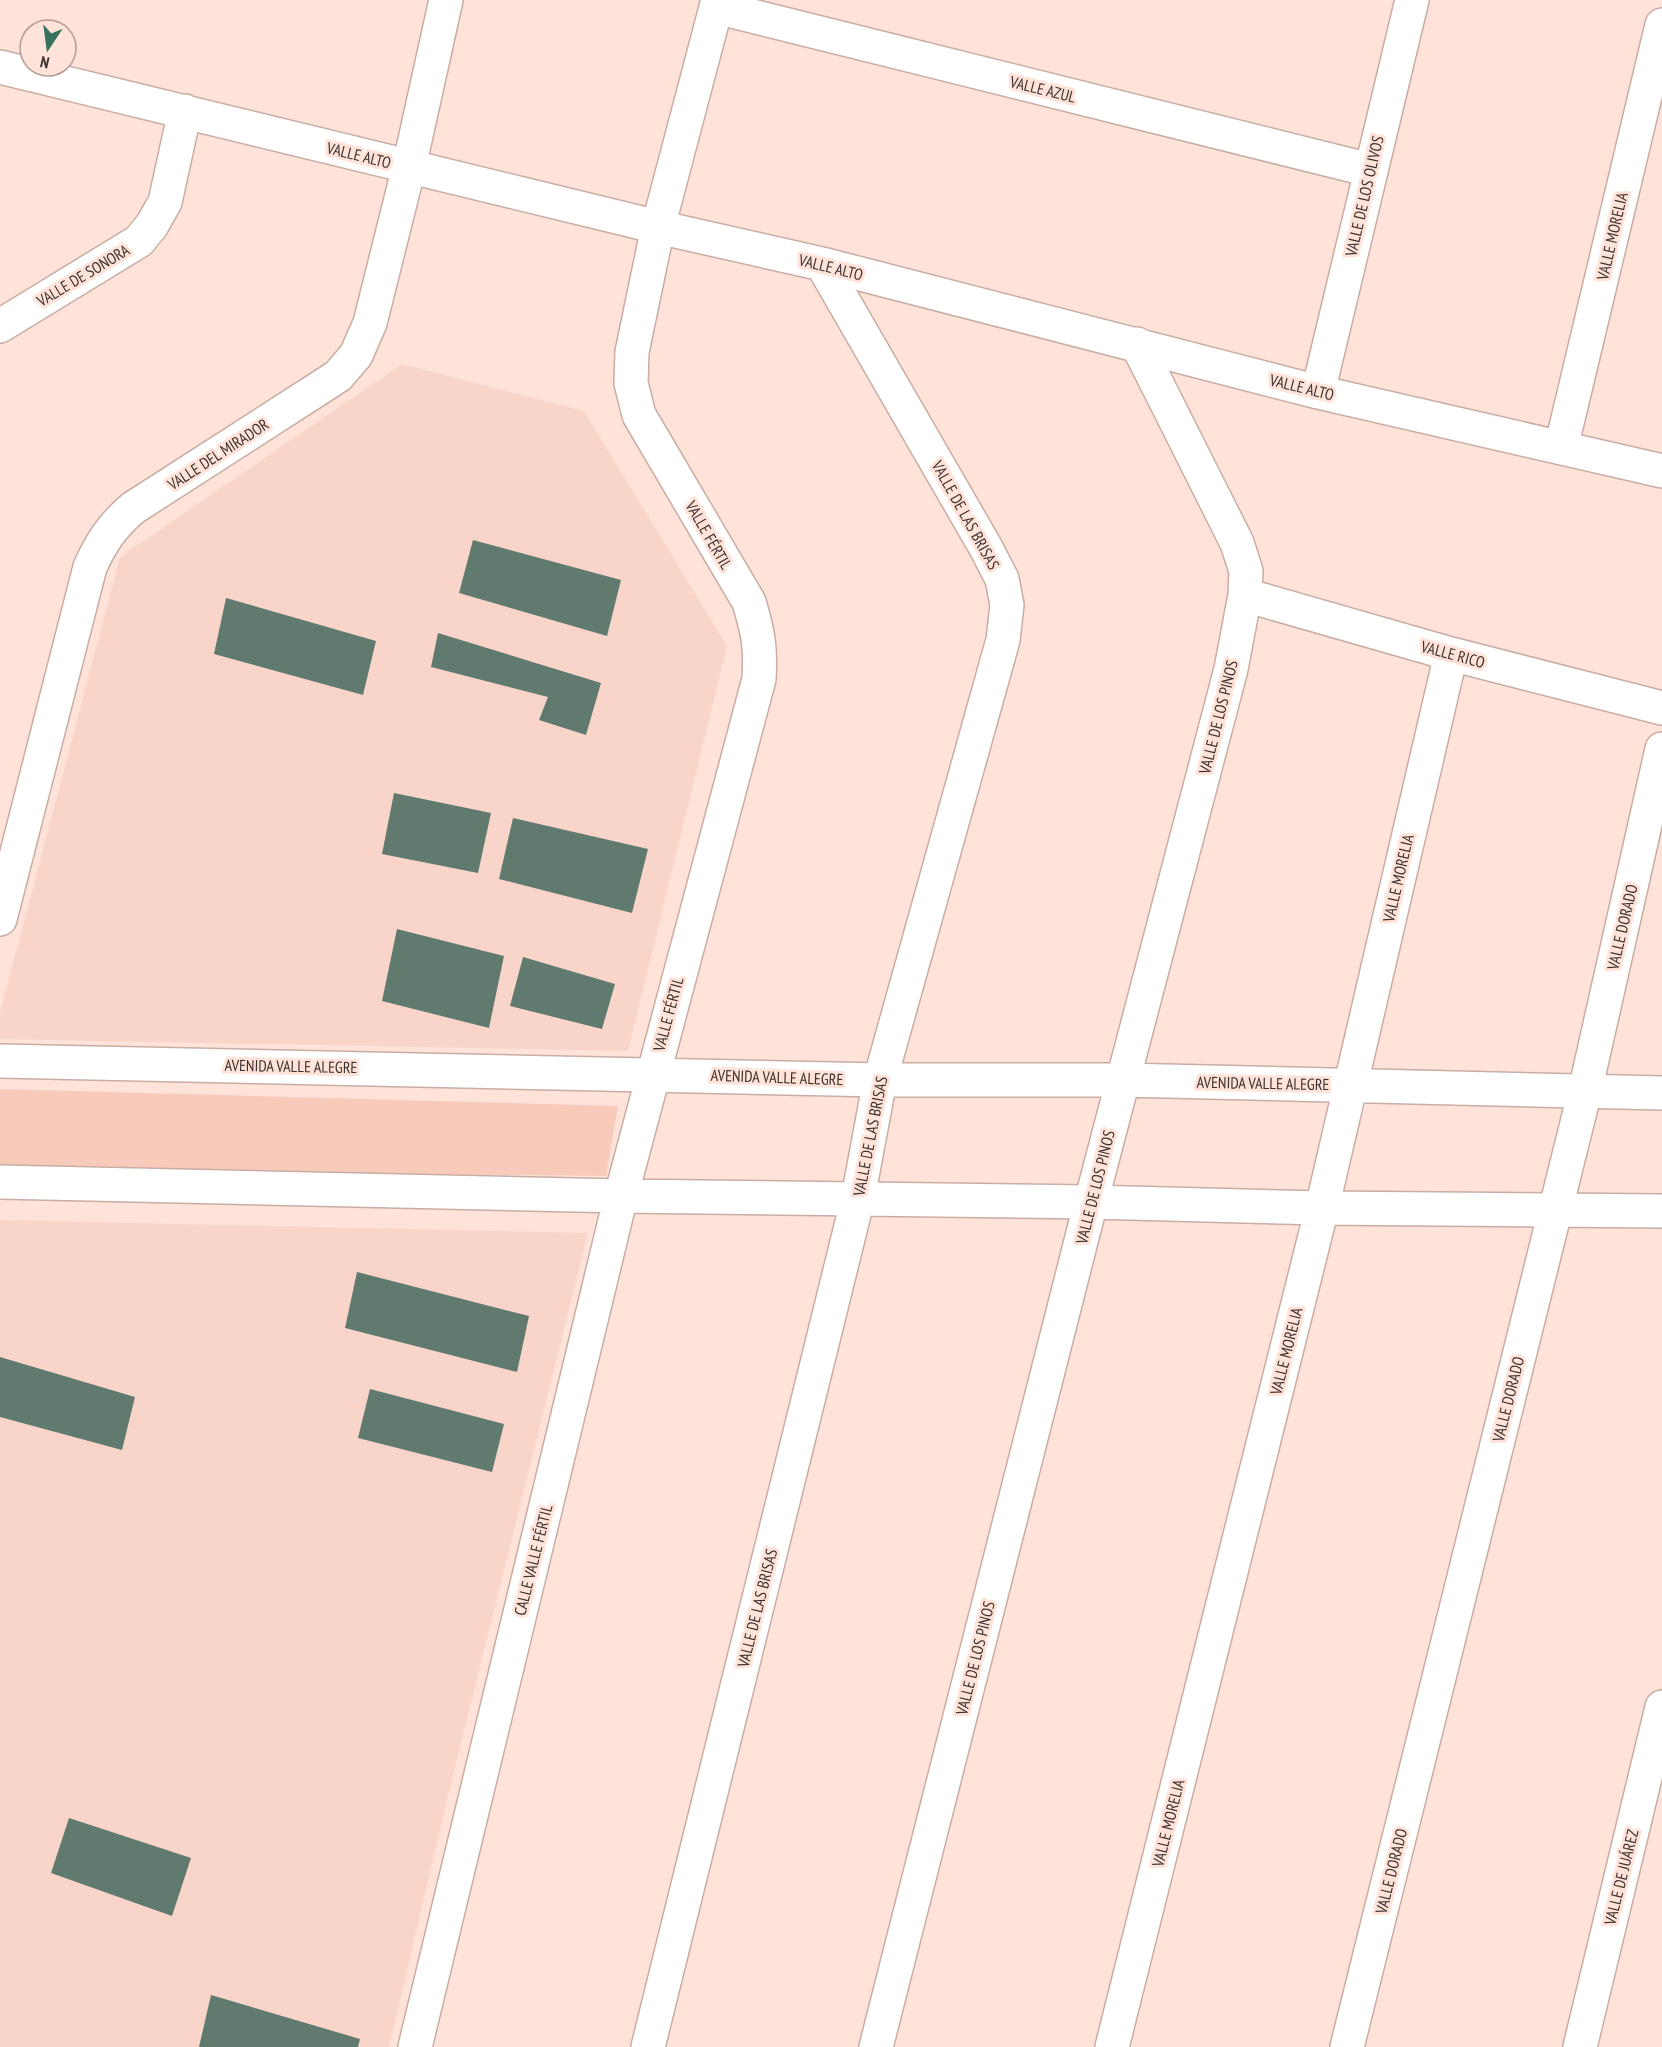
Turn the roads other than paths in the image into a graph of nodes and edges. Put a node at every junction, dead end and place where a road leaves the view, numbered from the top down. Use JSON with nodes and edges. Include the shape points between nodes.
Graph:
{"nodes":[{"id":1,"x":446,"y":0,"type":"edge"},
{"id":2,"x":1412,"y":0,"type":"edge"},
{"id":3,"x":717,"y":3,"type":"edge"},
{"id":4,"x":1662,"y":25,"type":"edge"},
{"id":5,"x":0,"y":67,"type":"edge"},
{"id":6,"x":184,"y":111,"type":"junction"},
{"id":7,"x":409,"y":167,"type":"junction"},
{"id":8,"x":1370,"y":171,"type":"junction"},
{"id":9,"x":658,"y":227,"type":"junction"},
{"id":10,"x":822,"y":264,"type":"junction"},
{"id":11,"x":0,"y":326,"type":"edge"},
{"id":12,"x":1137,"y":344,"type":"junction"},
{"id":13,"x":1318,"y":392,"type":"junction"},
{"id":14,"x":1561,"y":448,"type":"junction"},
{"id":15,"x":1662,"y":471,"type":"edge"},
{"id":16,"x":1245,"y":595,"type":"junction"},
{"id":17,"x":1450,"y":654,"type":"junction"},
{"id":18,"x":1662,"y":708,"type":"edge"},
{"id":19,"x":1662,"y":750,"type":"edge"},
{"id":20,"x":0,"y":919,"type":"edge"},
{"id":21,"x":0,"y":1060,"type":"edge"},
{"id":22,"x":652,"y":1074,"type":"junction"},
{"id":23,"x":880,"y":1080,"type":"junction"},
{"id":24,"x":1123,"y":1080,"type":"junction"},
{"id":25,"x":1349,"y":1085,"type":"junction"},
{"id":26,"x":1585,"y":1091,"type":"junction"},
{"id":27,"x":1662,"y":1093,"type":"edge"},
{"id":28,"x":0,"y":1182,"type":"edge"},
{"id":29,"x":621,"y":1196,"type":"junction"},
{"id":30,"x":858,"y":1198,"type":"junction"},
{"id":31,"x":1091,"y":1202,"type":"junction"},
{"id":32,"x":1322,"y":1208,"type":"junction"},
{"id":33,"x":1556,"y":1210,"type":"junction"},
{"id":34,"x":1662,"y":1212,"type":"edge"},
{"id":35,"x":1662,"y":1707,"type":"edge"},
{"id":36,"x":415,"y":2047,"type":"edge"},
{"id":37,"x":648,"y":2047,"type":"edge"},
{"id":38,"x":876,"y":2047,"type":"edge"},
{"id":39,"x":1112,"y":2047,"type":"edge"},
{"id":40,"x":1347,"y":2047,"type":"edge"},
{"id":41,"x":1580,"y":2047,"type":"edge"}],
"edges":[{"from":1,"to":7,"type":"street","name":"VALLE DEL MIRADOR"},
{"from":2,"to":8,"type":"street","name":"VALLE DE LOS OLIVOS"},
{"from":3,"to":8,"type":"street","name":"VALLE AZUL"},
{"from":3,"to":9,"type":"street","name":"VALLE FÉRTIL"},
{"from":4,"to":14,"type":"street","name":"VALLE MORELIA"},
{"from":5,"to":6,"type":"street","name":"VALLE ALTO"},
{"from":6,"to":7,"type":"street","name":"VALLE ALTO"},
{"from":6,"to":11,"type":"street","name":"VALLE DE SONORA","via":[[165,202],[139,241]]},
{"from":7,"to":9,"type":"street","name":"VALLE ALTO"},
{"from":7,"to":20,"type":"street","name":"VALLE DEL MIRADOR","via":[[370,323],[356,355],[338,376],[133,508],[101,543],[90,567]]},
{"from":8,"to":13,"type":"street","name":"VALLE DE LOS OLIVOS"},
{"from":9,"to":10,"type":"street","name":"VALLE ALTO"},
{"from":9,"to":22,"type":"street","name":"VALLE FÉRTIL","via":[[632,352],[631,383],[639,415],[749,602],[760,651],[759,679]]},
{"from":10,"to":12,"type":"street","name":"VALLE ALTO"},
{"from":10,"to":23,"type":"street","name":"VALLE DE LAS BRISAS","via":[[986,548],[1002,579],[1007,605],[1003,640]]},
{"from":12,"to":13,"type":"street","name":"VALLE ALTO"},
{"from":12,"to":16,"type":"street","name":"VALLE DE LOS PINOS","via":[[1237,543],[1246,571]]},
{"from":13,"to":14,"type":"street","name":"VALLE ALTO"},
{"from":14,"to":15,"type":"street","name":"VALLE ALTO"},
{"from":16,"to":17,"type":"street","name":"VALLE RICO"},
{"from":16,"to":24,"type":"street","name":"VALLE DE LOS PINOS","via":[[1231,669]]},
{"from":17,"to":18,"type":"street","name":"VALLE RICO"},
{"from":17,"to":25,"type":"street","name":"VALLE MORELIA"},
{"from":19,"to":26,"type":"street","name":"VALLE DORADO"},
{"from":21,"to":22,"type":"street","name":"AVENIDA VALLE ALEGRE"},
{"from":22,"to":23,"type":"street","name":"AVENIDA VALLE ALEGRE"},
{"from":22,"to":29,"type":"street","name":"CALLE VALLE FÉRTIL"},
{"from":23,"to":24,"type":"street","name":"AVENIDA VALLE ALEGRE"},
{"from":23,"to":30,"type":"street","name":"VALLE DE LAS BRISAS"},
{"from":24,"to":25,"type":"street","name":"AVENIDA VALLE ALEGRE"},
{"from":24,"to":31,"type":"street","name":"VALLE DE LOS PINOS"},
{"from":25,"to":26,"type":"street","name":"AVENIDA VALLE ALEGRE"},
{"from":25,"to":32,"type":"street","name":"VALLE MORELIA"},
{"from":26,"to":27,"type":"street","name":"AVENIDA VALLE ALEGRE"},
{"from":26,"to":33,"type":"street","name":"VALLE DORADO"},
{"from":28,"to":29,"type":"street"},
{"from":29,"to":30,"type":"street"},
{"from":29,"to":36,"type":"street","name":"CALLE VALLE FÉRTIL"},
{"from":30,"to":31,"type":"street"},
{"from":30,"to":37,"type":"street","name":"VALLE DE LAS BRISAS"},
{"from":31,"to":32,"type":"street"},
{"from":31,"to":38,"type":"street","name":"VALLE DE LOS PINOS"},
{"from":32,"to":33,"type":"street"},
{"from":32,"to":39,"type":"street","name":"VALLE MORELIA"},
{"from":33,"to":34,"type":"street"},
{"from":33,"to":40,"type":"street","name":"VALLE DORADO"},
{"from":35,"to":41,"type":"street","name":"VALLE DE JUÁREZ"}]}
